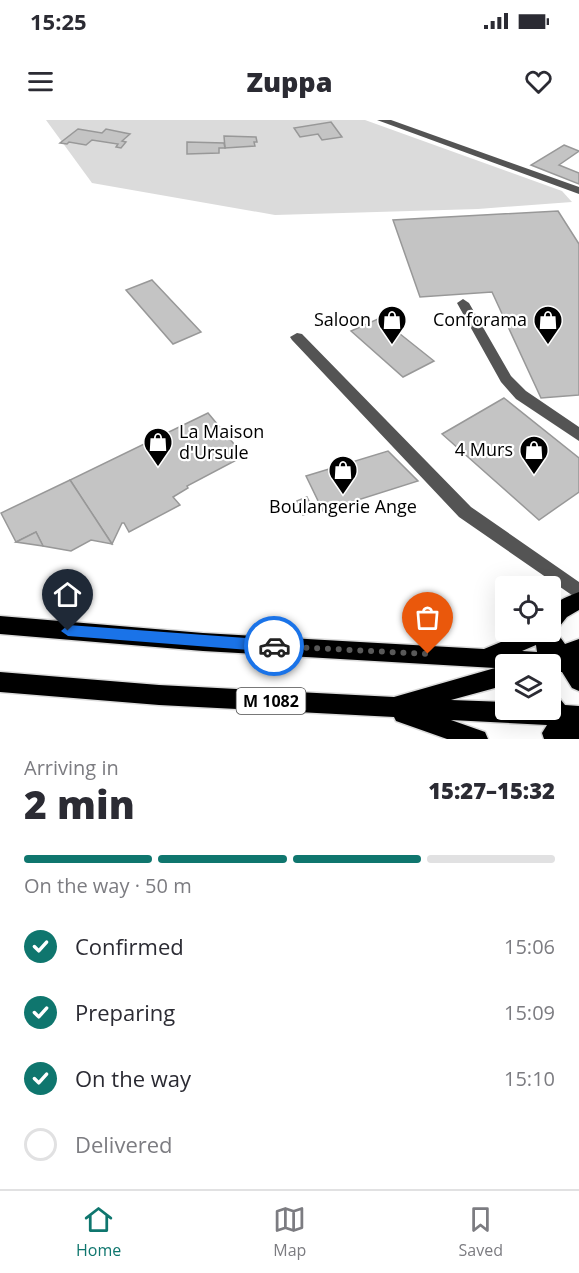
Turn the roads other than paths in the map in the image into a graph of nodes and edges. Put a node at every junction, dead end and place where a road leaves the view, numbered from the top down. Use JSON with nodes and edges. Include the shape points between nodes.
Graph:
{"nodes":[{"id":1,"x":382,"y":120,"type":"edge"},
{"id":2,"x":579,"y":191,"type":"edge"},
{"id":3,"x":463,"y":303,"type":"dead end"},
{"id":4,"x":297,"y":337,"type":"dead end"},
{"id":5,"x":576,"y":430,"type":"edge"},
{"id":6,"x":579,"y":592,"type":"edge"},
{"id":7,"x":579,"y":600,"type":"edge"},
{"id":8,"x":561,"y":610,"type":"edge"},
{"id":9,"x":0,"y":625,"type":"edge"},
{"id":10,"x":523,"y":642,"type":"edge"},
{"id":11,"x":485,"y":658,"type":"junction"},
{"id":12,"x":495,"y":659,"type":"edge"},
{"id":13,"x":495,"y":680,"type":"edge"},
{"id":14,"x":0,"y":682,"type":"edge"},
{"id":15,"x":383,"y":708,"type":"junction"},
{"id":16,"x":562,"y":721,"type":"edge"},
{"id":17,"x":478,"y":739,"type":"edge"}],
"edges":[{"from":1,"to":2,"type":"street"},
{"from":3,"to":5,"type":"street","via":[[506,379],[520,395]]},
{"from":4,"to":6,"type":"street","via":[[465,512]]},
{"from":7,"to":8,"type":"main road"},
{"from":9,"to":11,"type":"main road","via":[[203,642]]},
{"from":10,"to":11,"type":"main road"},
{"from":11,"to":12,"type":"main road"},
{"from":13,"to":15,"type":"main road","number":"M 1082"},
{"from":14,"to":15,"type":"main road","number":"M 1082"},
{"from":15,"to":16,"type":"main road","number":"M 1082"},
{"from":15,"to":17,"type":"main road"}]}
